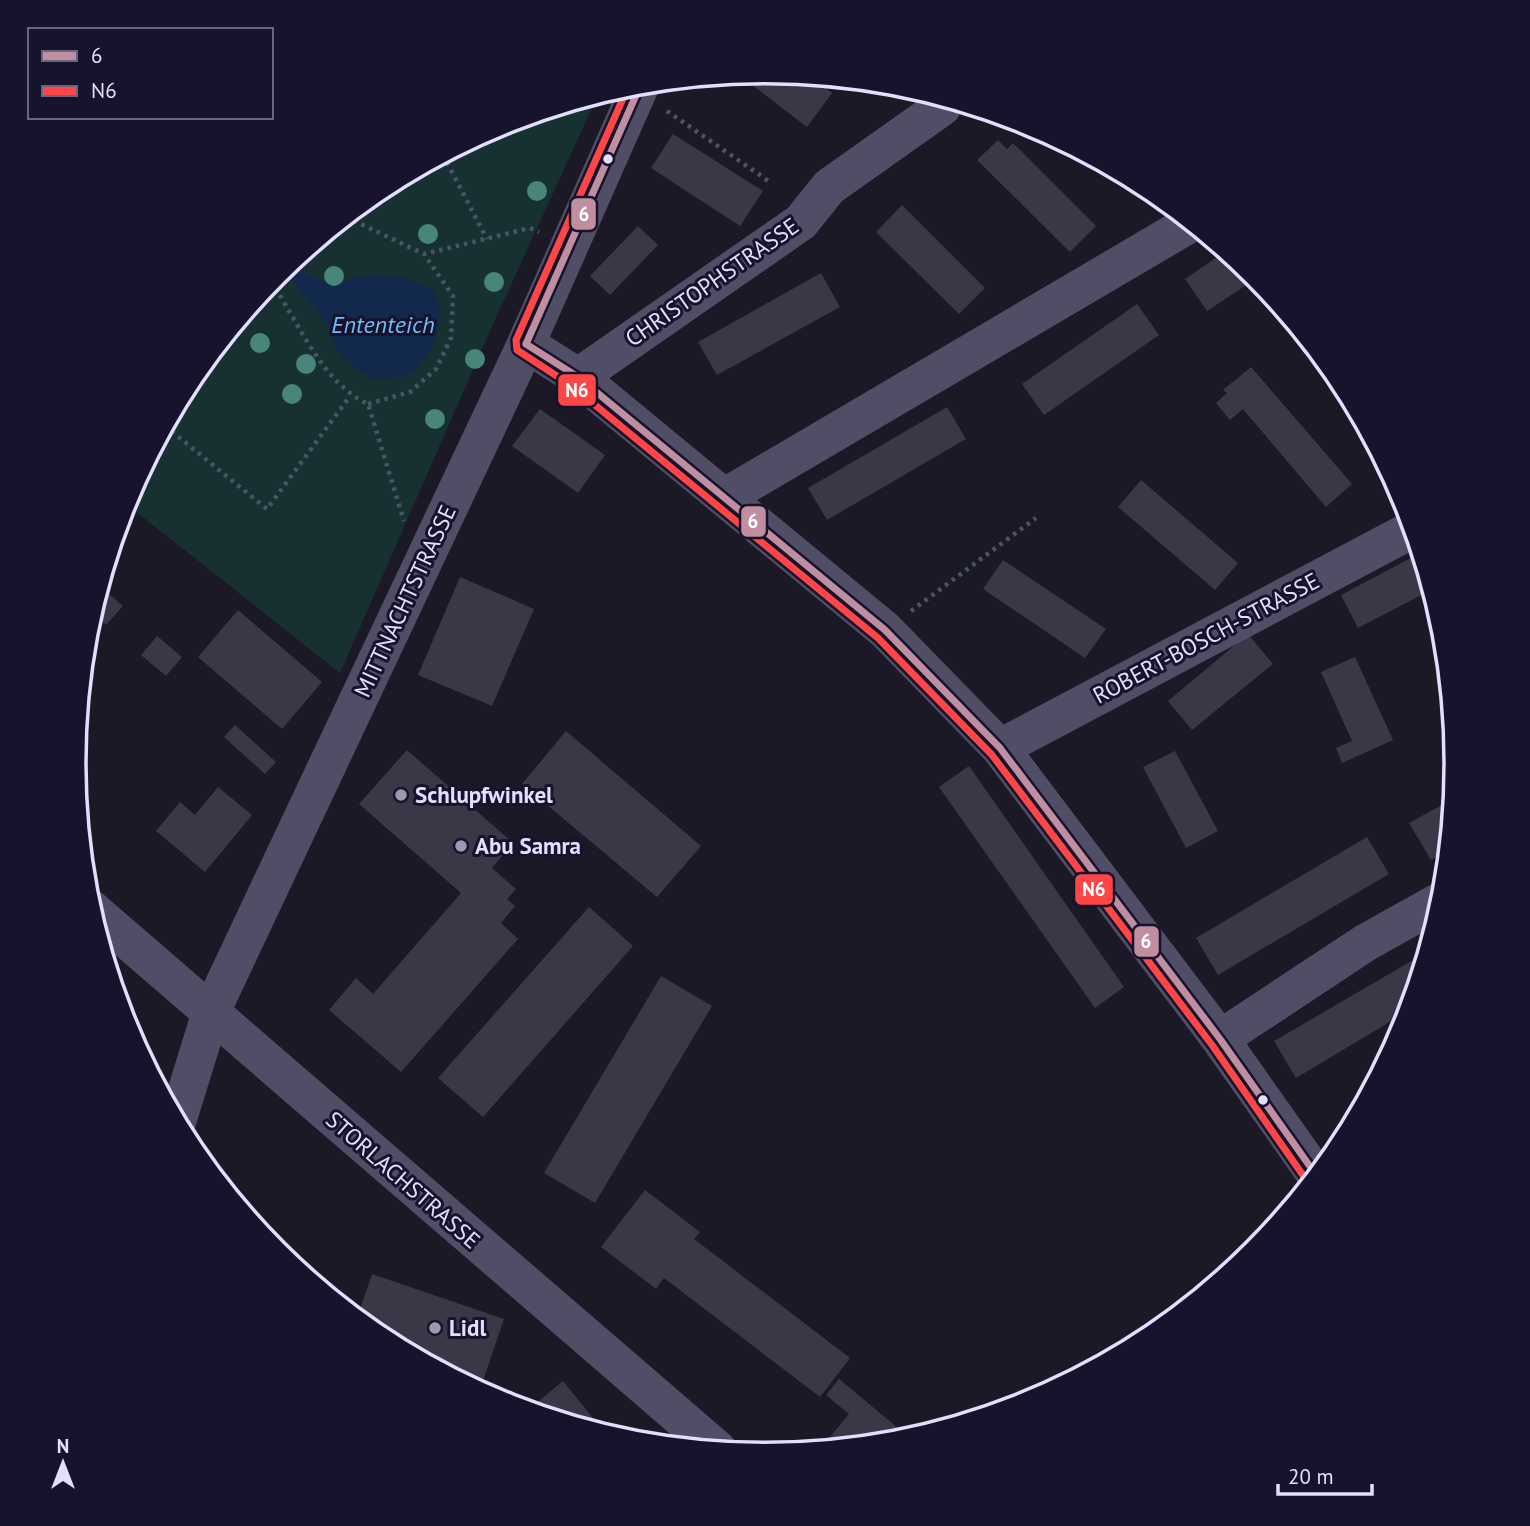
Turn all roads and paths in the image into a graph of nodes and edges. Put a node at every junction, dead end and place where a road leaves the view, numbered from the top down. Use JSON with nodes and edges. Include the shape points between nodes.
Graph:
{"nodes":[{"id":1,"x":648,"y":95,"type":"edge"},
{"id":2,"x":635,"y":97,"type":"edge"},
{"id":3,"x":942,"y":107,"type":"dead end"},
{"id":4,"x":447,"y":163,"type":"edge"},
{"id":5,"x":770,"y":182,"type":"dead end"},
{"id":6,"x":355,"y":221,"type":"edge"},
{"id":7,"x":1183,"y":228,"type":"edge"},
{"id":8,"x":487,"y":239,"type":"junction"},
{"id":9,"x":568,"y":246,"type":"junction"},
{"id":10,"x":424,"y":254,"type":"junction"},
{"id":11,"x":277,"y":291,"type":"edge"},
{"id":12,"x":526,"y":344,"type":"junction"},
{"id":13,"x":578,"y":377,"type":"junction"},
{"id":14,"x":350,"y":396,"type":"junction"},
{"id":15,"x":368,"y":404,"type":"junction"},
{"id":16,"x":172,"y":432,"type":"edge"},
{"id":17,"x":725,"y":497,"type":"junction"},
{"id":18,"x":1036,"y":518,"type":"dead end"},
{"id":19,"x":1404,"y":534,"type":"edge"},
{"id":20,"x":419,"y":570,"type":"junction"},
{"id":21,"x":886,"y":630,"type":"junction"},
{"id":22,"x":1000,"y":748,"type":"junction"},
{"id":23,"x":1428,"y":908,"type":"edge"},
{"id":24,"x":105,"y":921,"type":"edge"},
{"id":25,"x":211,"y":1012,"type":"junction"},
{"id":26,"x":1220,"y":1039,"type":"junction"},
{"id":27,"x":181,"y":1109,"type":"edge"},
{"id":28,"x":1311,"y":1166,"type":"edge"},
{"id":29,"x":706,"y":1439,"type":"edge"}],
"edges":[{"from":1,"to":5,"type":"path"},
{"from":2,"to":9,"type":"street","name":"MITTNACHTSTRASSE"},
{"from":3,"to":13,"type":"street","name":"CHRISTOPHSTRASSE","via":[[829,187],[801,222]]},
{"from":4,"to":8,"type":"path"},
{"from":6,"to":10,"type":"path"},
{"from":7,"to":17,"type":"street"},
{"from":8,"to":9,"type":"path","via":[[530,228]]},
{"from":8,"to":10,"type":"path"},
{"from":9,"to":12,"type":"street","name":"MITTNACHTSTRASSE"},
{"from":10,"to":15,"type":"path","via":[[453,296],[451,338],[436,369],[410,392]]},
{"from":11,"to":14,"type":"path","via":[[330,374]]},
{"from":12,"to":13,"type":"street"},
{"from":12,"to":20,"type":"street","name":"MITTNACHTSTRASSE"},
{"from":13,"to":17,"type":"street"},
{"from":14,"to":15,"type":"path"},
{"from":14,"to":16,"type":"path","via":[[267,509]]},
{"from":15,"to":20,"type":"path"},
{"from":17,"to":21,"type":"street"},
{"from":18,"to":21,"type":"path"},
{"from":19,"to":22,"type":"street","name":"ROBERT-BOSCH-STRASSE"},
{"from":20,"to":25,"type":"street","name":"MITTNACHTSTRASSE"},
{"from":21,"to":22,"type":"street"},
{"from":22,"to":26,"type":"street"},
{"from":23,"to":26,"type":"street","via":[[1365,943]]},
{"from":24,"to":25,"type":"street","name":"STORLACHSTRASSE"},
{"from":25,"to":27,"type":"street","name":"MITTNACHTSTRASSE"},
{"from":25,"to":29,"type":"street","name":"STORLACHSTRASSE"},
{"from":26,"to":28,"type":"street"}]}
